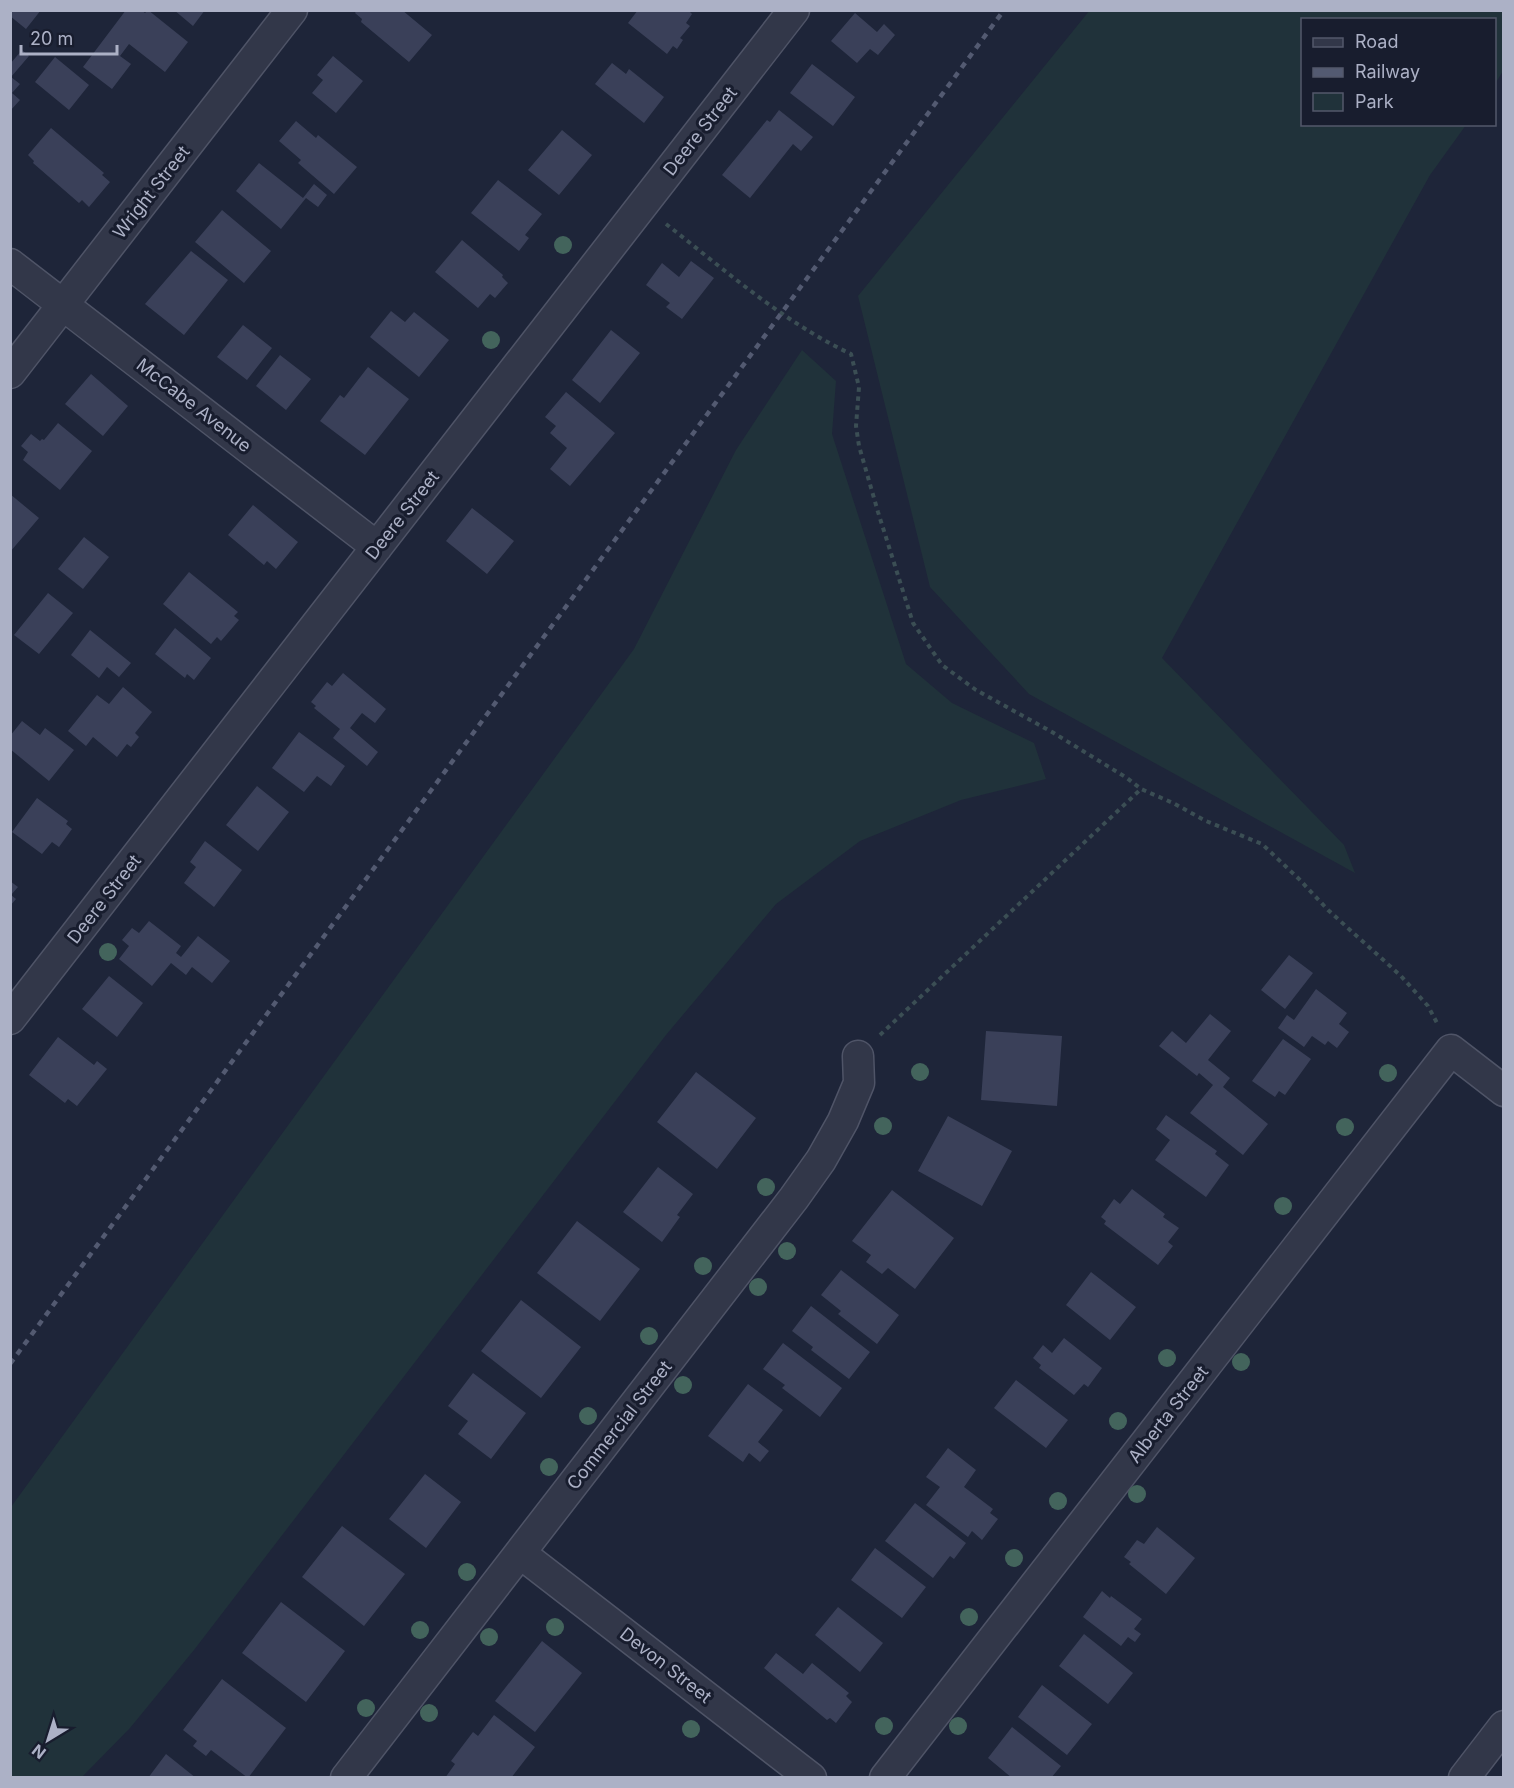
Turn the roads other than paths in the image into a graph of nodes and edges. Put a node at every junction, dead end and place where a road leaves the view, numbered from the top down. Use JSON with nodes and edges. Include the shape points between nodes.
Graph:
{"nodes":[{"id":1,"x":292,"y":10,"type":"edge"},
{"id":2,"x":794,"y":10,"type":"edge"},
{"id":3,"x":10,"y":264,"type":"edge"},
{"id":4,"x":63,"y":305,"type":"junction"},
{"id":5,"x":10,"y":373,"type":"edge"},
{"id":6,"x":377,"y":547,"type":"junction"},
{"id":7,"x":10,"y":1019,"type":"edge"},
{"id":8,"x":858,"y":1056,"type":"road end"},
{"id":9,"x":1503,"y":1091,"type":"edge"},
{"id":10,"x":520,"y":1553,"type":"junction"},
{"id":11,"x":1503,"y":1726,"type":"edge"},
{"id":12,"x":346,"y":1778,"type":"edge"},
{"id":13,"x":812,"y":1778,"type":"edge"},
{"id":14,"x":885,"y":1778,"type":"edge"},
{"id":15,"x":1464,"y":1778,"type":"edge"}],
"edges":[{"from":1,"to":4,"type":"street","name":"Wright Street"},
{"from":2,"to":6,"type":"street","name":"Deere Street"},
{"from":3,"to":4,"type":"street","name":"McCabe Avenue"},
{"from":4,"to":5,"type":"street","name":"Wright Street"},
{"from":4,"to":6,"type":"street","name":"McCabe Avenue"},
{"from":6,"to":7,"type":"street","name":"Deere Street"},
{"from":8,"to":10,"type":"street","name":"Commercial Street","via":[[859,1083],[821,1160]]},
{"from":9,"to":14,"type":"street","name":"Alberta Street","via":[[1451,1050]]},
{"from":10,"to":12,"type":"street","name":"Commercial Street"},
{"from":10,"to":13,"type":"street","name":"Devon Street"},
{"from":11,"to":15,"type":"street"}]}
